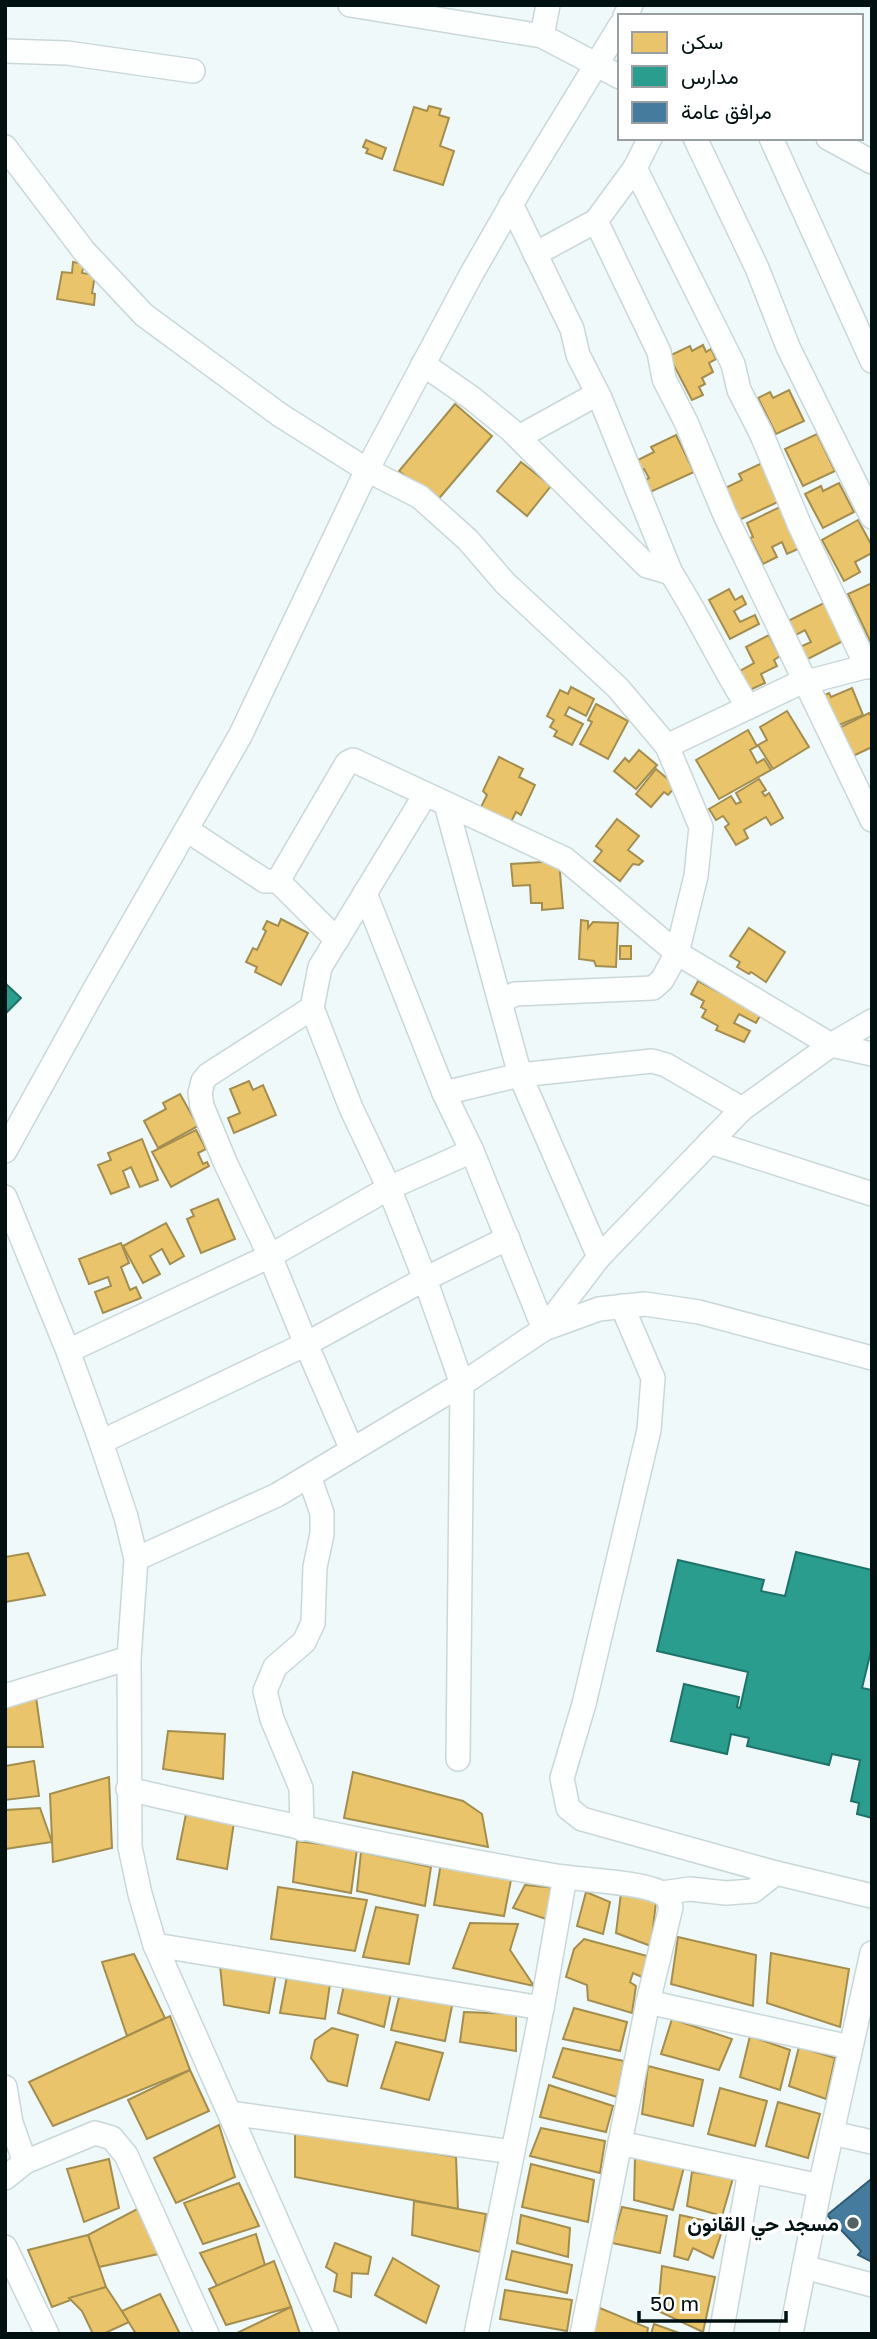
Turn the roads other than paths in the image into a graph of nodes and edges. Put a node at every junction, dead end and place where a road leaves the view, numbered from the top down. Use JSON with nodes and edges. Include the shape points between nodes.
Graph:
{"nodes":[{"id":1,"x":350,"y":5,"type":"edge"},
{"id":2,"x":548,"y":5,"type":"edge"},
{"id":3,"x":618,"y":29,"type":"edge"},
{"id":4,"x":542,"y":36,"type":"junction"},
{"id":5,"x":5,"y":51,"type":"edge"},
{"id":6,"x":597,"y":66,"type":"junction"},
{"id":7,"x":193,"y":71,"type":"dead end"},
{"id":8,"x":618,"y":76,"type":"edge"},
{"id":9,"x":649,"y":140,"type":"edge"},
{"id":10,"x":696,"y":140,"type":"edge"},
{"id":11,"x":772,"y":140,"type":"edge"},
{"id":12,"x":832,"y":140,"type":"edge"},
{"id":13,"x":5,"y":147,"type":"edge"},
{"id":14,"x":872,"y":162,"type":"edge"},
{"id":15,"x":635,"y":168,"type":"junction"},
{"id":16,"x":511,"y":204,"type":"junction"},
{"id":17,"x":596,"y":222,"type":"junction"},
{"id":18,"x":535,"y":254,"type":"junction"},
{"id":19,"x":872,"y":361,"type":"edge"},
{"id":20,"x":423,"y":365,"type":"junction"},
{"id":21,"x":597,"y":394,"type":"junction"},
{"id":22,"x":519,"y":437,"type":"junction"},
{"id":23,"x":367,"y":471,"type":"junction"},
{"id":24,"x":872,"y":517,"type":"edge"},
{"id":25,"x":671,"y":573,"type":"junction"},
{"id":26,"x":869,"y":666,"type":"edge"},
{"id":27,"x":805,"y":682,"type":"junction"},
{"id":28,"x":748,"y":707,"type":"junction"},
{"id":29,"x":667,"y":746,"type":"junction"},
{"id":30,"x":435,"y":799,"type":"junction"},
{"id":31,"x":872,"y":820,"type":"edge"},
{"id":32,"x":187,"y":830,"type":"junction"},
{"id":33,"x":278,"y":881,"type":"junction"},
{"id":34,"x":365,"y":893,"type":"junction"},
{"id":35,"x":337,"y":940,"type":"junction"},
{"id":36,"x":677,"y":953,"type":"junction"},
{"id":37,"x":500,"y":1002,"type":"junction"},
{"id":38,"x":312,"y":1008,"type":"junction"},
{"id":39,"x":872,"y":1021,"type":"edge"},
{"id":40,"x":831,"y":1045,"type":"junction"},
{"id":41,"x":872,"y":1054,"type":"edge"},
{"id":42,"x":520,"y":1075,"type":"junction"},
{"id":43,"x":444,"y":1093,"type":"junction"},
{"id":44,"x":742,"y":1109,"type":"junction"},
{"id":45,"x":8,"y":1141,"type":"edge"},
{"id":46,"x":710,"y":1142,"type":"junction"},
{"id":47,"x":472,"y":1151,"type":"junction"},
{"id":48,"x":389,"y":1188,"type":"junction"},
{"id":49,"x":872,"y":1194,"type":"edge"},
{"id":50,"x":5,"y":1197,"type":"edge"},
{"id":51,"x":508,"y":1238,"type":"junction"},
{"id":52,"x":270,"y":1256,"type":"junction"},
{"id":53,"x":599,"y":1258,"type":"junction"},
{"id":54,"x":425,"y":1279,"type":"junction"},
{"id":55,"x":622,"y":1306,"type":"junction"},
{"id":56,"x":544,"y":1329,"type":"junction"},
{"id":57,"x":306,"y":1344,"type":"junction"},
{"id":58,"x":68,"y":1351,"type":"junction"},
{"id":59,"x":872,"y":1358,"type":"edge"},
{"id":60,"x":462,"y":1384,"type":"junction"},
{"id":61,"x":102,"y":1442,"type":"junction"},
{"id":62,"x":352,"y":1450,"type":"junction"},
{"id":63,"x":309,"y":1476,"type":"junction"},
{"id":64,"x":136,"y":1559,"type":"junction"},
{"id":65,"x":129,"y":1658,"type":"junction"},
{"id":66,"x":5,"y":1696,"type":"edge"},
{"id":67,"x":458,"y":1759,"type":"dead end"},
{"id":68,"x":128,"y":1789,"type":"junction"},
{"id":69,"x":302,"y":1829,"type":"junction"},
{"id":70,"x":776,"y":1872,"type":"junction"},
{"id":71,"x":565,"y":1877,"type":"junction"},
{"id":72,"x":662,"y":1893,"type":"junction"},
{"id":73,"x":872,"y":1896,"type":"edge"},
{"id":74,"x":155,"y":1945,"type":"junction"},
{"id":75,"x":872,"y":1953,"type":"edge"},
{"id":76,"x":648,"y":2002,"type":"junction"},
{"id":77,"x":542,"y":2008,"type":"junction"},
{"id":78,"x":850,"y":2047,"type":"junction"},
{"id":79,"x":5,"y":2087,"type":"edge"},
{"id":80,"x":230,"y":2113,"type":"junction"},
{"id":81,"x":832,"y":2133,"type":"junction"},
{"id":82,"x":872,"y":2142,"type":"edge"},
{"id":83,"x":620,"y":2143,"type":"junction"},
{"id":84,"x":512,"y":2152,"type":"junction"},
{"id":85,"x":26,"y":2162,"type":"junction"},
{"id":86,"x":750,"y":2171,"type":"junction"},
{"id":87,"x":5,"y":2178,"type":"edge"},
{"id":88,"x":820,"y":2186,"type":"junction"},
{"id":89,"x":5,"y":2247,"type":"edge"},
{"id":90,"x":804,"y":2267,"type":"junction"},
{"id":91,"x":872,"y":2285,"type":"edge"},
{"id":92,"x":47,"y":2334,"type":"edge"},
{"id":93,"x":207,"y":2334,"type":"edge"},
{"id":94,"x":327,"y":2334,"type":"edge"},
{"id":95,"x":476,"y":2334,"type":"edge"},
{"id":96,"x":582,"y":2334,"type":"edge"},
{"id":97,"x":721,"y":2334,"type":"edge"},
{"id":98,"x":791,"y":2334,"type":"edge"}],
"edges":[{"from":1,"to":4,"type":"street"},
{"from":2,"to":4,"type":"street"},
{"from":3,"to":6,"type":"street"},
{"from":4,"to":6,"type":"street"},
{"from":5,"to":7,"type":"street","via":[[67,53]]},
{"from":6,"to":8,"type":"street"},
{"from":6,"to":16,"type":"street"},
{"from":9,"to":15,"type":"street"},
{"from":10,"to":24,"type":"street","via":[[757,268],[788,347]]},
{"from":11,"to":19,"type":"street"},
{"from":12,"to":14,"type":"street"},
{"from":13,"to":23,"type":"street","via":[[84,251],[144,315],[280,415]]},
{"from":15,"to":17,"type":"street"},
{"from":15,"to":26,"type":"street","via":[[733,364],[739,390],[800,526]]},
{"from":16,"to":18,"type":"street"},
{"from":16,"to":20,"type":"street"},
{"from":17,"to":18,"type":"street"},
{"from":17,"to":27,"type":"street","via":[[659,352],[664,379],[725,515]]},
{"from":18,"to":21,"type":"street"},
{"from":20,"to":22,"type":"street"},
{"from":20,"to":23,"type":"street"},
{"from":21,"to":22,"type":"street"},
{"from":21,"to":25,"type":"street"},
{"from":22,"to":25,"type":"street","via":[[648,566]]},
{"from":23,"to":29,"type":"street","via":[[420,497],[440,514],[505,583],[618,688]]},
{"from":23,"to":32,"type":"street","via":[[240,736]]},
{"from":25,"to":28,"type":"street"},
{"from":26,"to":27,"type":"street"},
{"from":27,"to":28,"type":"street"},
{"from":27,"to":31,"type":"street"},
{"from":28,"to":29,"type":"street"},
{"from":29,"to":36,"type":"street","via":[[701,827],[696,876]]},
{"from":30,"to":33,"type":"street","via":[[349,761]]},
{"from":30,"to":34,"type":"street"},
{"from":30,"to":36,"type":"street","via":[[565,859]]},
{"from":30,"to":37,"type":"street"},
{"from":32,"to":33,"type":"street","via":[[265,881]]},
{"from":32,"to":45,"type":"street"},
{"from":33,"to":35,"type":"street"},
{"from":34,"to":35,"type":"street"},
{"from":34,"to":43,"type":"street"},
{"from":35,"to":38,"type":"street","via":[[320,967]]},
{"from":36,"to":37,"type":"street","via":[[653,988],[515,994]]},
{"from":36,"to":40,"type":"street"},
{"from":37,"to":42,"type":"street"},
{"from":38,"to":48,"type":"street"},
{"from":38,"to":52,"type":"street","via":[[208,1074],[200,1093],[225,1162]]},
{"from":39,"to":40,"type":"street"},
{"from":40,"to":41,"type":"street"},
{"from":40,"to":44,"type":"street"},
{"from":42,"to":43,"type":"street"},
{"from":42,"to":44,"type":"street","via":[[652,1061]]},
{"from":42,"to":53,"type":"street"},
{"from":43,"to":47,"type":"street"},
{"from":44,"to":46,"type":"street"},
{"from":46,"to":49,"type":"street"},
{"from":46,"to":53,"type":"street"},
{"from":47,"to":48,"type":"street"},
{"from":47,"to":51,"type":"street"},
{"from":48,"to":52,"type":"street"},
{"from":48,"to":54,"type":"street"},
{"from":50,"to":58,"type":"street"},
{"from":51,"to":54,"type":"street"},
{"from":51,"to":56,"type":"street"},
{"from":52,"to":57,"type":"street"},
{"from":52,"to":58,"type":"street"},
{"from":53,"to":56,"type":"street"},
{"from":54,"to":57,"type":"street"},
{"from":54,"to":60,"type":"street"},
{"from":55,"to":56,"type":"street","via":[[599,1309]]},
{"from":55,"to":59,"type":"street","via":[[645,1304],[699,1312]]},
{"from":55,"to":70,"type":"street","via":[[653,1378],[649,1430],[562,1778],[568,1808],[582,1819]]},
{"from":56,"to":60,"type":"street"},
{"from":57,"to":61,"type":"street"},
{"from":57,"to":62,"type":"street"},
{"from":58,"to":61,"type":"street"},
{"from":60,"to":62,"type":"street"},
{"from":60,"to":67,"type":"street"},
{"from":61,"to":64,"type":"street"},
{"from":62,"to":63,"type":"street"},
{"from":63,"to":64,"type":"street"},
{"from":63,"to":69,"type":"street","via":[[322,1513],[314,1567],[313,1623],[304,1642],[275,1667],[265,1691],[301,1788]]},
{"from":64,"to":65,"type":"street"},
{"from":65,"to":66,"type":"street"},
{"from":65,"to":68,"type":"street"},
{"from":68,"to":69,"type":"street"},
{"from":68,"to":74,"type":"street","via":[[130,1847]]},
{"from":69,"to":71,"type":"street"},
{"from":70,"to":72,"type":"street","via":[[753,1891]]},
{"from":70,"to":73,"type":"street"},
{"from":71,"to":72,"type":"street"},
{"from":71,"to":77,"type":"street"},
{"from":72,"to":76,"type":"street","via":[[671,1907]]},
{"from":74,"to":77,"type":"street"},
{"from":74,"to":80,"type":"street"},
{"from":75,"to":78,"type":"street"},
{"from":76,"to":78,"type":"street"},
{"from":76,"to":83,"type":"street"},
{"from":77,"to":84,"type":"street"},
{"from":78,"to":81,"type":"street"},
{"from":79,"to":85,"type":"street","via":[[11,2123]]},
{"from":80,"to":84,"type":"street"},
{"from":80,"to":94,"type":"street"},
{"from":81,"to":82,"type":"street"},
{"from":81,"to":88,"type":"street"},
{"from":83,"to":86,"type":"street"},
{"from":83,"to":96,"type":"street"},
{"from":84,"to":95,"type":"street"},
{"from":85,"to":87,"type":"street"},
{"from":85,"to":93,"type":"street","via":[[95,2133],[112,2138],[126,2155]]},
{"from":86,"to":88,"type":"street"},
{"from":86,"to":97,"type":"street"},
{"from":88,"to":90,"type":"street"},
{"from":89,"to":92,"type":"street"},
{"from":90,"to":91,"type":"street"},
{"from":90,"to":98,"type":"street"}]}
